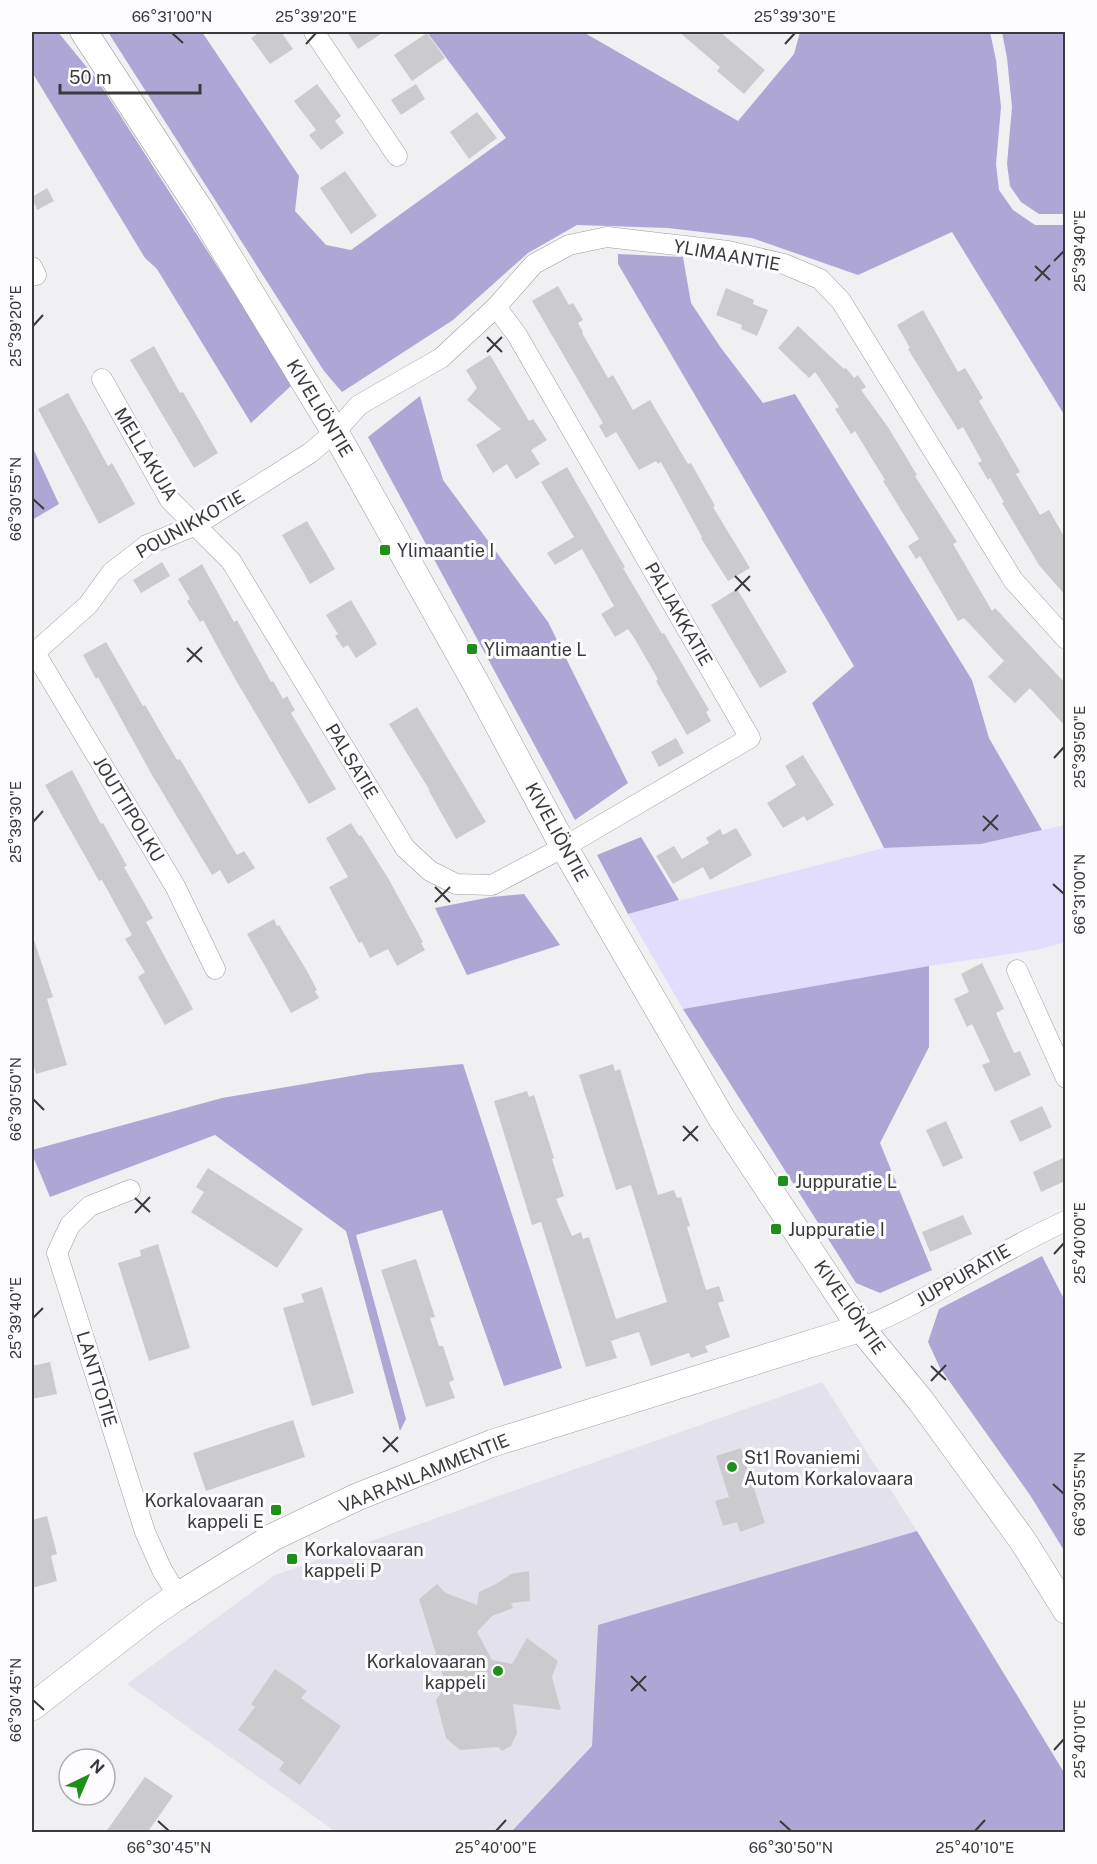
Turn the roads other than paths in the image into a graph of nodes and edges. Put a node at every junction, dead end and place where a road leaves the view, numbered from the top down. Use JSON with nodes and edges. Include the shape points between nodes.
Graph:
{"nodes":[{"id":1,"x":84,"y":32,"type":"edge"},
{"id":2,"x":314,"y":32,"type":"edge"},
{"id":3,"x":397,"y":156,"type":"dead end"},
{"id":4,"x":496,"y":307,"type":"junction"},
{"id":5,"x":102,"y":379,"type":"dead end"},
{"id":6,"x":335,"y":432,"type":"junction"},
{"id":7,"x":196,"y":525,"type":"junction"},
{"id":8,"x":1065,"y":639,"type":"edge"},
{"id":9,"x":33,"y":654,"type":"edge"},
{"id":10,"x":564,"y":847,"type":"junction"},
{"id":11,"x":215,"y":969,"type":"dead end"},
{"id":12,"x":1017,"y":970,"type":"dead end"},
{"id":13,"x":1065,"y":1078,"type":"edge"},
{"id":14,"x":130,"y":1190,"type":"dead end"},
{"id":15,"x":1065,"y":1221,"type":"edge"},
{"id":16,"x":861,"y":1328,"type":"junction"},
{"id":17,"x":178,"y":1596,"type":"junction"},
{"id":18,"x":1065,"y":1610,"type":"edge"},
{"id":19,"x":32,"y":1707,"type":"edge"}],
"edges":[{"from":1,"to":6,"type":"street","name":"KIVELIÖNTIE","via":[[200,210]]},
{"from":2,"to":3,"type":"street"},
{"from":4,"to":6,"type":"street","name":"YLIMAANTIE","via":[[441,358],[359,405]]},
{"from":4,"to":8,"type":"street","name":"YLIMAANTIE","via":[[534,264],[569,245],[607,237],[728,251],[784,264],[820,279],[841,301],[1013,580]]},
{"from":4,"to":10,"type":"street","name":"PALJAKKATIE","via":[[517,335],[750,738]]},
{"from":5,"to":7,"type":"street","name":"MELLAKUJA","via":[[170,500]]},
{"from":6,"to":7,"type":"street","name":"POUNIKKOTIE","via":[[310,453]]},
{"from":6,"to":10,"type":"street","name":"KIVELIÖNTIE"},
{"from":7,"to":9,"type":"street","name":"POUNIKKOTIE","via":[[147,544],[112,572],[88,605]]},
{"from":7,"to":10,"type":"street","name":"PALSATIE","via":[[231,561],[405,848],[430,872],[456,884],[492,885]]},
{"from":9,"to":11,"type":"street","name":"JOUTTIPOLKU","via":[[175,886]]},
{"from":10,"to":16,"type":"street","name":"KIVELIÖNTIE","via":[[722,1119]]},
{"from":12,"to":13,"type":"street"},
{"from":14,"to":17,"type":"street","name":"LANTTOTIE","via":[[90,1206],[70,1225],[57,1253],[145,1532]]},
{"from":15,"to":16,"type":"street","name":"JUPPURATIE","via":[[1031,1236],[891,1316]]},
{"from":16,"to":17,"type":"street","name":"VAARANLAMMENTIE","via":[[493,1443],[357,1497],[283,1532]]},
{"from":16,"to":18,"type":"street","name":"KIVELIÖNTIE","via":[[921,1401],[1023,1540]]},
{"from":17,"to":19,"type":"street","name":"VAARANLAMMENTIE"}]}
